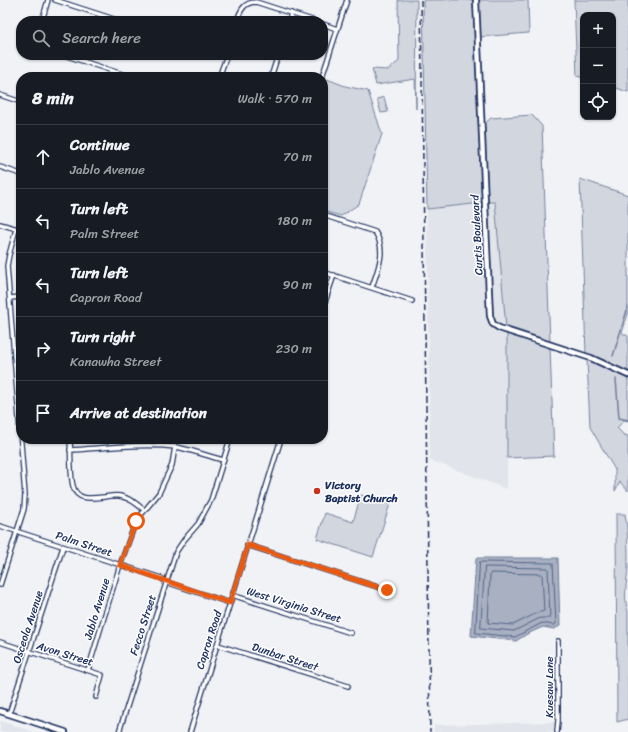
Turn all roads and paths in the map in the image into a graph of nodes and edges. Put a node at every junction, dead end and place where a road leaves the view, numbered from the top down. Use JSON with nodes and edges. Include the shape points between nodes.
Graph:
{"nodes":[{"id":1,"x":48,"y":0,"type":"edge"},
{"id":2,"x":55,"y":0,"type":"edge"},
{"id":3,"x":347,"y":0,"type":"edge"},
{"id":4,"x":476,"y":0,"type":"edge"},
{"id":5,"x":291,"y":13,"type":"junction"},
{"id":6,"x":43,"y":16,"type":"edge"},
{"id":7,"x":105,"y":16,"type":"edge"},
{"id":8,"x":239,"y":16,"type":"edge"},
{"id":9,"x":290,"y":16,"type":"edge"},
{"id":10,"x":300,"y":16,"type":"edge"},
{"id":11,"x":328,"y":25,"type":"edge"},
{"id":12,"x":337,"y":28,"type":"junction"},
{"id":13,"x":328,"y":57,"type":"edge"},
{"id":14,"x":77,"y":60,"type":"edge"},
{"id":15,"x":225,"y":60,"type":"edge"},
{"id":16,"x":276,"y":60,"type":"edge"},
{"id":17,"x":327,"y":60,"type":"edge"},
{"id":18,"x":109,"y":72,"type":"edge"},
{"id":19,"x":221,"y":72,"type":"edge"},
{"id":20,"x":273,"y":72,"type":"edge"},
{"id":21,"x":324,"y":72,"type":"edge"},
{"id":22,"x":0,"y":95,"type":"edge"},
{"id":23,"x":16,"y":100,"type":"edge"},
{"id":24,"x":0,"y":167,"type":"edge"},
{"id":25,"x":16,"y":172,"type":"edge"},
{"id":26,"x":328,"y":217,"type":"edge"},
{"id":27,"x":0,"y":224,"type":"edge"},
{"id":28,"x":16,"y":229,"type":"joint"},
{"id":29,"x":328,"y":274,"type":"edge"},
{"id":30,"x":334,"y":276,"type":"junction"},
{"id":31,"x":372,"y":287,"type":"junction"},
{"id":32,"x":328,"y":293,"type":"edge"},
{"id":33,"x":16,"y":297,"type":"edge"},
{"id":34,"x":10,"y":298,"type":"junction"},
{"id":35,"x":412,"y":301,"type":"dead end"},
{"id":36,"x":14,"y":356,"type":"joint"},
{"id":37,"x":628,"y":375,"type":"edge"},
{"id":38,"x":16,"y":381,"type":"edge"},
{"id":39,"x":21,"y":444,"type":"edge"},
{"id":40,"x":70,"y":444,"type":"edge"},
{"id":41,"x":228,"y":444,"type":"edge"},
{"id":42,"x":279,"y":444,"type":"edge"},
{"id":43,"x":176,"y":447,"type":"junction"},
{"id":44,"x":70,"y":450,"type":"junction"},
{"id":45,"x":223,"y":460,"type":"junction"},
{"id":46,"x":144,"y":510,"type":"junction"},
{"id":47,"x":0,"y":526,"type":"edge"},
{"id":48,"x":17,"y":532,"type":"junction"},
{"id":49,"x":248,"y":545,"type":"junction"},
{"id":50,"x":63,"y":547,"type":"junction"},
{"id":51,"x":120,"y":565,"type":"junction"},
{"id":52,"x":166,"y":582,"type":"junction"},
{"id":53,"x":0,"y":585,"type":"edge"},
{"id":54,"x":387,"y":590,"type":"dead end"},
{"id":55,"x":232,"y":595,"type":"junction"},
{"id":56,"x":230,"y":603,"type":"junction"},
{"id":57,"x":351,"y":633,"type":"dead end"},
{"id":58,"x":558,"y":641,"type":"dead end"},
{"id":59,"x":0,"y":642,"type":"edge"},
{"id":60,"x":218,"y":645,"type":"junction"},
{"id":61,"x":29,"y":652,"type":"junction"},
{"id":62,"x":88,"y":670,"type":"junction"},
{"id":63,"x":348,"y":686,"type":"dead end"},
{"id":64,"x":96,"y":697,"type":"dead end"},
{"id":65,"x":0,"y":711,"type":"edge"},
{"id":66,"x":10,"y":714,"type":"junction"},
{"id":67,"x":65,"y":732,"type":"edge"},
{"id":68,"x":119,"y":732,"type":"edge"},
{"id":69,"x":190,"y":732,"type":"edge"},
{"id":70,"x":557,"y":732,"type":"edge"}],
"edges":[{"from":1,"to":6,"type":"street"},
{"from":2,"to":7,"type":"street"},
{"from":3,"to":12,"type":"street"},
{"from":4,"to":37,"type":"street","name":"Curtis Boulevard","via":[[490,316],[493,324],[591,358]]},
{"from":5,"to":8,"type":"street","via":[[256,2],[248,4]]},
{"from":5,"to":9,"type":"street"},
{"from":5,"to":10,"type":"street"},
{"from":11,"to":12,"type":"street"},
{"from":12,"to":13,"type":"street"},
{"from":14,"to":18,"type":"street"},
{"from":15,"to":19,"type":"street"},
{"from":16,"to":20,"type":"street"},
{"from":17,"to":21,"type":"street"},
{"from":22,"to":23,"type":"street"},
{"from":24,"to":25,"type":"street"},
{"from":26,"to":31,"type":"street","via":[[376,232],[382,250]]},
{"from":27,"to":28,"type":"street"},
{"from":28,"to":34,"type":"street","via":[[7,266]]},
{"from":29,"to":30,"type":"street"},
{"from":30,"to":31,"type":"street"},
{"from":30,"to":32,"type":"street"},
{"from":31,"to":35,"type":"street"},
{"from":33,"to":34,"type":"street"},
{"from":34,"to":36,"type":"street"},
{"from":36,"to":38,"type":"street"},
{"from":39,"to":48,"type":"street","via":[[25,495]]},
{"from":40,"to":44,"type":"street"},
{"from":41,"to":45,"type":"street","name":"Fecco Street"},
{"from":42,"to":49,"type":"street","name":"Capron Road"},
{"from":43,"to":44,"type":"street"},
{"from":43,"to":45,"type":"street"},
{"from":43,"to":46,"type":"street","name":"Jablo Avenue","via":[[172,465],[159,493]]},
{"from":44,"to":46,"type":"street","via":[[73,486],[79,496],[118,496],[137,503]]},
{"from":45,"to":52,"type":"street","name":"Fecco Street","via":[[211,500],[198,524],[176,552]]},
{"from":46,"to":51,"type":"street","name":"Jablo Avenue","via":[[136,521]]},
{"from":47,"to":48,"type":"street","name":"Palm Street"},
{"from":48,"to":50,"type":"street","name":"Palm Street"},
{"from":48,"to":53,"type":"street"},
{"from":49,"to":54,"type":"street"},
{"from":49,"to":55,"type":"street","name":"Capron Road"},
{"from":50,"to":51,"type":"street","name":"Palm Street"},
{"from":50,"to":61,"type":"street","name":"Osceola Avenue"},
{"from":51,"to":52,"type":"street","name":"Palm Street","via":[[161,578]]},
{"from":51,"to":62,"type":"street","name":"Jablo Avenue"},
{"from":52,"to":56,"type":"street","name":"Palm Street"},
{"from":52,"to":68,"type":"street","name":"Fecco Street"},
{"from":55,"to":56,"type":"street","name":"Capron Road"},
{"from":55,"to":57,"type":"street","name":"West Virginia Street"},
{"from":56,"to":60,"type":"street","name":"Capron Road"},
{"from":58,"to":70,"type":"street","name":"Kuesaw Lane"},
{"from":59,"to":61,"type":"street","name":"Avon Street"},
{"from":60,"to":63,"type":"street","name":"Dunbar Street"},
{"from":60,"to":69,"type":"street","name":"Capron Road"},
{"from":61,"to":62,"type":"street","name":"Avon Street"},
{"from":61,"to":66,"type":"street","name":"Osceola Avenue"},
{"from":62,"to":64,"type":"street","name":"Avon Street","via":[[102,675]]},
{"from":65,"to":66,"type":"street"},
{"from":66,"to":67,"type":"street"}]}
